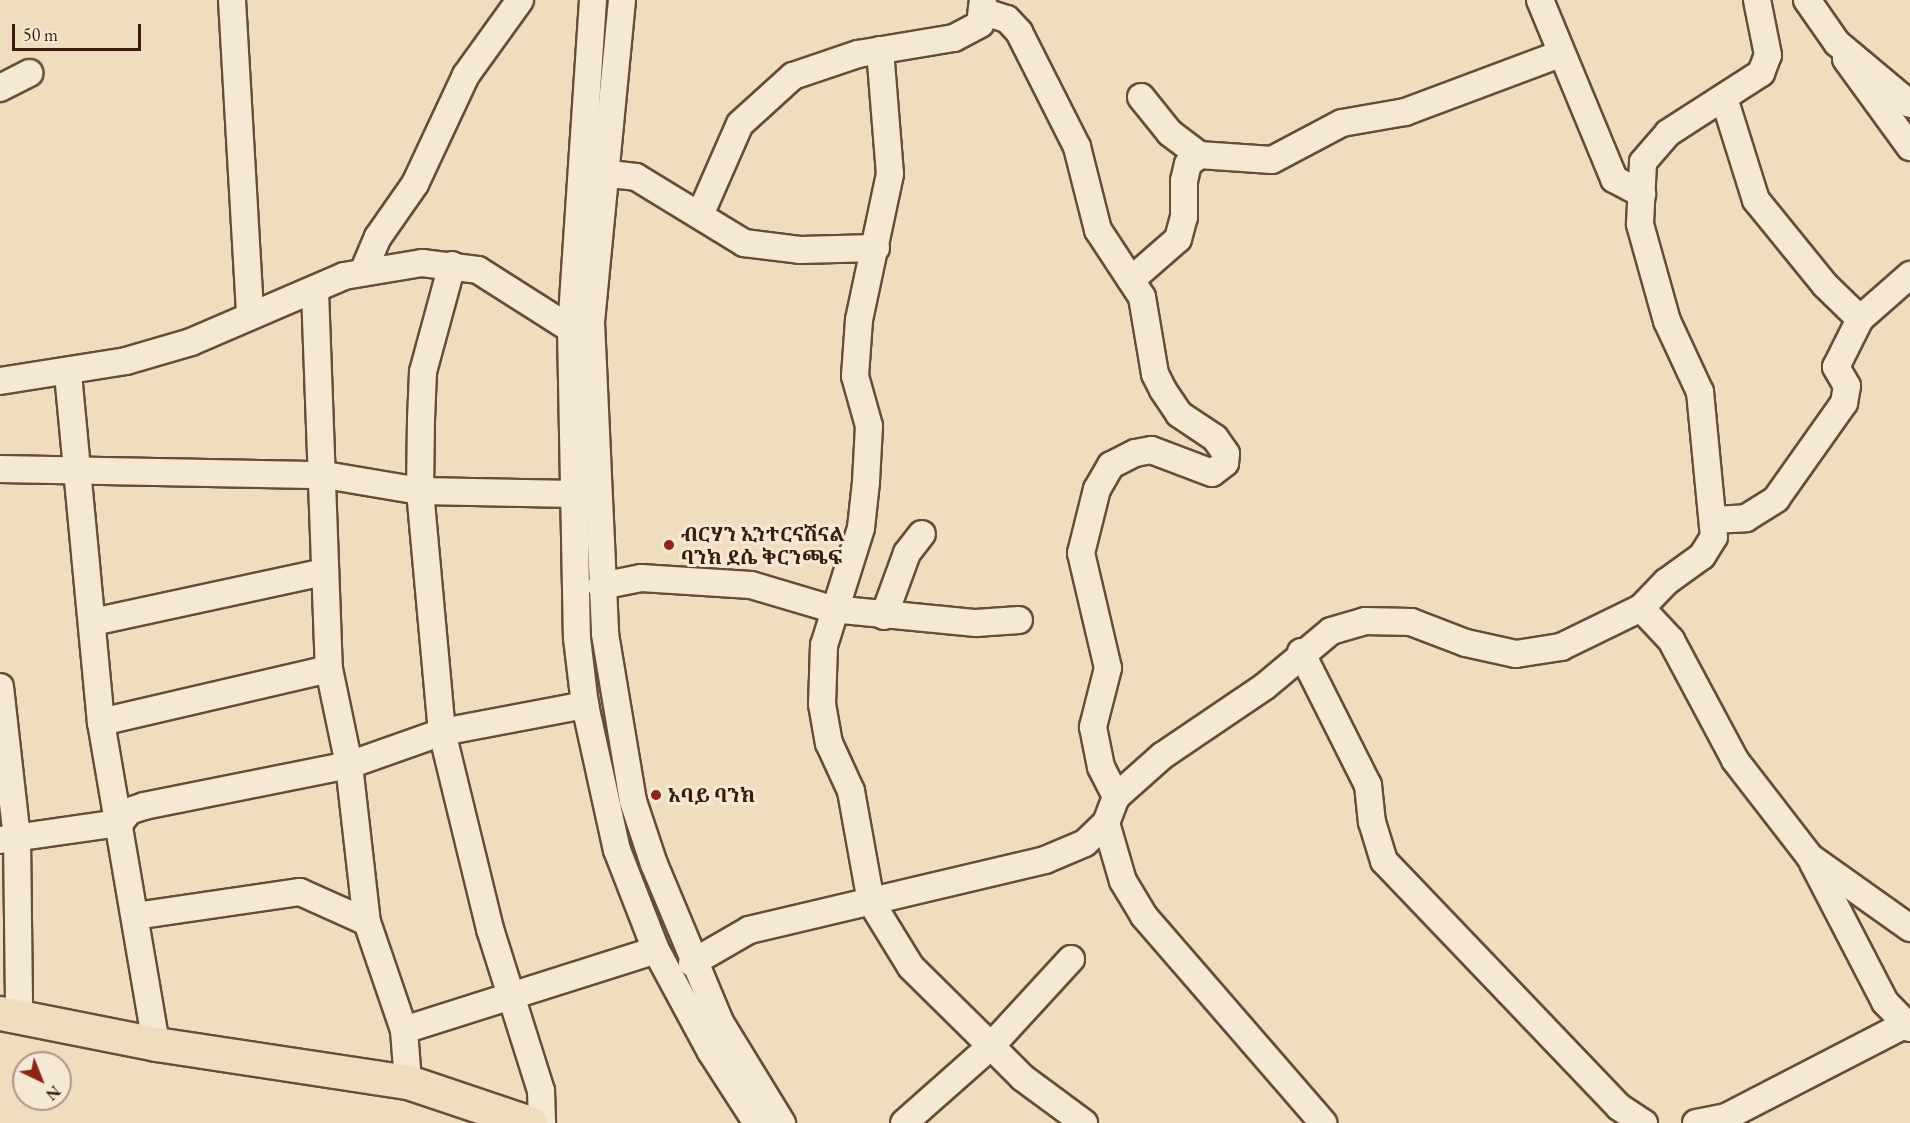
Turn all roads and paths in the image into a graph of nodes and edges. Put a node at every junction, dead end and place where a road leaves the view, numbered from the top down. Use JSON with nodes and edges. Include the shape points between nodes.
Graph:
{"nodes":[{"id":1,"x":232,"y":0,"type":"edge"},
{"id":2,"x":520,"y":0,"type":"edge"},
{"id":3,"x":593,"y":0,"type":"edge"},
{"id":4,"x":622,"y":0,"type":"edge"},
{"id":5,"x":1540,"y":0,"type":"edge"},
{"id":6,"x":1756,"y":0,"type":"edge"},
{"id":7,"x":1807,"y":0,"type":"edge"},
{"id":8,"x":983,"y":6,"type":"edge"},
{"id":9,"x":1837,"y":43,"type":"junction"},
{"id":10,"x":880,"y":50,"type":"junction"},
{"id":11,"x":1560,"y":54,"type":"junction"},
{"id":12,"x":591,"y":56,"type":"junction"},
{"id":13,"x":617,"y":56,"type":"junction"},
{"id":14,"x":29,"y":73,"type":"dead end"},
{"id":15,"x":0,"y":88,"type":"edge"},
{"id":16,"x":1141,"y":97,"type":"dead end"},
{"id":17,"x":1724,"y":98,"type":"junction"},
{"id":18,"x":1910,"y":104,"type":"edge"},
{"id":19,"x":1910,"y":147,"type":"edge"},
{"id":20,"x":1199,"y":155,"type":"junction"},
{"id":21,"x":594,"y":172,"type":"junction"},
{"id":22,"x":1641,"y":194,"type":"junction"},
{"id":23,"x":700,"y":215,"type":"junction"},
{"id":24,"x":876,"y":248,"type":"junction"},
{"id":25,"x":452,"y":265,"type":"junction"},
{"id":26,"x":363,"y":272,"type":"junction"},
{"id":27,"x":1910,"y":274,"type":"edge"},
{"id":28,"x":1131,"y":280,"type":"junction"},
{"id":29,"x":315,"y":291,"type":"junction"},
{"id":30,"x":250,"y":314,"type":"junction"},
{"id":31,"x":1860,"y":319,"type":"junction"},
{"id":32,"x":571,"y":329,"type":"junction"},
{"id":33,"x":68,"y":374,"type":"junction"},
{"id":34,"x":0,"y":381,"type":"edge"},
{"id":35,"x":0,"y":469,"type":"edge"},
{"id":36,"x":77,"y":473,"type":"junction"},
{"id":37,"x":325,"y":475,"type":"junction"},
{"id":38,"x":420,"y":491,"type":"junction"},
{"id":39,"x":576,"y":494,"type":"junction"},
{"id":40,"x":1713,"y":520,"type":"junction"},
{"id":41,"x":922,"y":534,"type":"dead end"},
{"id":42,"x":325,"y":572,"type":"junction"},
{"id":43,"x":601,"y":586,"type":"junction"},
{"id":44,"x":1641,"y":608,"type":"junction"},
{"id":45,"x":832,"y":609,"type":"junction"},
{"id":46,"x":884,"y":616,"type":"junction"},
{"id":47,"x":1019,"y":620,"type":"dead end"},
{"id":48,"x":93,"y":622,"type":"junction"},
{"id":49,"x":1301,"y":652,"type":"junction"},
{"id":50,"x":329,"y":669,"type":"junction"},
{"id":51,"x":0,"y":687,"type":"edge"},
{"id":52,"x":585,"y":705,"type":"junction"},
{"id":53,"x":101,"y":722,"type":"junction"},
{"id":54,"x":442,"y":732,"type":"junction"},
{"id":55,"x":349,"y":765,"type":"junction"},
{"id":56,"x":1116,"y":797,"type":"junction"},
{"id":57,"x":120,"y":823,"type":"junction"},
{"id":58,"x":1106,"y":823,"type":"junction"},
{"id":59,"x":9,"y":839,"type":"edge"},
{"id":60,"x":1810,"y":857,"type":"junction"},
{"id":61,"x":871,"y":902,"type":"junction"},
{"id":62,"x":135,"y":916,"type":"junction"},
{"id":63,"x":367,"y":922,"type":"junction"},
{"id":64,"x":1910,"y":928,"type":"edge"},
{"id":65,"x":656,"y":950,"type":"junction"},
{"id":66,"x":1071,"y":959,"type":"dead end"},
{"id":67,"x":692,"y":963,"type":"junction"},
{"id":68,"x":511,"y":995,"type":"junction"},
{"id":69,"x":10,"y":1014,"type":"edge"},
{"id":70,"x":1908,"y":1026,"type":"edge"},
{"id":71,"x":404,"y":1030,"type":"junction"},
{"id":72,"x":156,"y":1044,"type":"junction"},
{"id":73,"x":991,"y":1046,"type":"junction"},
{"id":74,"x":408,"y":1082,"type":"junction"},
{"id":75,"x":530,"y":1123,"type":"edge"},
{"id":76,"x":542,"y":1123,"type":"edge"},
{"id":77,"x":757,"y":1123,"type":"edge"},
{"id":78,"x":782,"y":1123,"type":"edge"},
{"id":79,"x":904,"y":1123,"type":"edge"},
{"id":80,"x":1084,"y":1123,"type":"edge"},
{"id":81,"x":1323,"y":1123,"type":"edge"},
{"id":82,"x":1644,"y":1123,"type":"edge"},
{"id":83,"x":1696,"y":1123,"type":"edge"}],
"edges":[{"from":1,"to":30,"type":"street"},
{"from":2,"to":26,"type":"street","via":[[466,75],[415,184],[378,237]]},
{"from":3,"to":12,"type":"street"},
{"from":4,"to":13,"type":"street"},
{"from":5,"to":11,"type":"street"},
{"from":6,"to":17,"type":"street","via":[[1768,55],[1761,73]]},
{"from":7,"to":9,"type":"street"},
{"from":8,"to":10,"type":"street","via":[[980,24],[954,38]]},
{"from":8,"to":28,"type":"street","via":[[1007,19],[1031,54],[1077,147],[1098,230]]},
{"from":9,"to":18,"type":"street"},
{"from":9,"to":19,"type":"street","via":[[1862,86]]},
{"from":10,"to":23,"type":"street","via":[[819,64],[793,76],[752,109],[740,124]]},
{"from":10,"to":24,"type":"street","via":[[890,174]]},
{"from":11,"to":20,"type":"street","via":[[1405,112],[1342,123],[1272,160]]},
{"from":11,"to":22,"type":"street","via":[[1614,179]]},
{"from":12,"to":13,"type":"street"},
{"from":12,"to":21,"type":"street"},
{"from":13,"to":21,"type":"street"},
{"from":14,"to":15,"type":"street"},
{"from":16,"to":20,"type":"street","via":[[1170,133]]},
{"from":17,"to":22,"type":"street","via":[[1668,133],[1643,162]]},
{"from":17,"to":31,"type":"street","via":[[1756,200],[1825,285]]},
{"from":20,"to":28,"type":"street","via":[[1188,164],[1184,217],[1178,239]]},
{"from":21,"to":23,"type":"street","via":[[636,177]]},
{"from":21,"to":32,"type":"street"},
{"from":21,"to":43,"type":"street","via":[[591,322]]},
{"from":22,"to":40,"type":"street","via":[[1640,224],[1667,321],[1700,392]]},
{"from":23,"to":24,"type":"street","via":[[734,238],[769,248]]},
{"from":24,"to":45,"type":"street","via":[[858,320],[855,376],[868,426],[861,528]]},
{"from":25,"to":26,"type":"street","via":[[422,263]]},
{"from":25,"to":32,"type":"street","via":[[478,270]]},
{"from":25,"to":38,"type":"street","via":[[423,372]]},
{"from":26,"to":29,"type":"street"},
{"from":27,"to":31,"type":"street"},
{"from":28,"to":56,"type":"street","via":[[1142,297],[1155,374],[1163,390],[1179,414],[1215,438],[1226,454],[1226,463],[1212,473],[1151,450],[1135,453],[1111,465],[1097,489],[1081,553],[1108,668],[1093,727],[1101,767]]},
{"from":29,"to":30,"type":"street"},
{"from":29,"to":37,"type":"street"},
{"from":30,"to":33,"type":"street","via":[[191,342]]},
{"from":31,"to":40,"type":"street","via":[[1836,367],[1847,386],[1844,403],[1776,499],[1746,518]]},
{"from":32,"to":39,"type":"street"},
{"from":33,"to":34,"type":"street"},
{"from":33,"to":36,"type":"street"},
{"from":35,"to":36,"type":"street"},
{"from":36,"to":37,"type":"street"},
{"from":36,"to":48,"type":"street"},
{"from":37,"to":38,"type":"street"},
{"from":37,"to":42,"type":"street"},
{"from":38,"to":39,"type":"street"},
{"from":38,"to":54,"type":"street"},
{"from":39,"to":52,"type":"street","via":[[577,638]]},
{"from":40,"to":44,"type":"street","via":[[1714,537],[1702,556],[1666,582]]},
{"from":41,"to":46,"type":"street","via":[[908,553]]},
{"from":42,"to":48,"type":"street"},
{"from":42,"to":50,"type":"street"},
{"from":43,"to":45,"type":"street","via":[[641,578],[751,585]]},
{"from":43,"to":67,"type":"street","via":[[633,801]]},
{"from":44,"to":49,"type":"street","via":[[1561,647],[1516,654],[1466,643],[1411,622],[1365,621],[1331,632]]},
{"from":44,"to":60,"type":"street","via":[[1671,640],[1735,760]]},
{"from":45,"to":46,"type":"street"},
{"from":45,"to":61,"type":"street","via":[[824,645],[822,704],[829,743],[851,791]]},
{"from":46,"to":47,"type":"street","via":[[976,623]]},
{"from":48,"to":53,"type":"street"},
{"from":49,"to":56,"type":"street","via":[[1264,687],[1162,756]]},
{"from":49,"to":82,"type":"street","via":[[1368,785],[1372,822],[1384,861],[1619,1107]]},
{"from":50,"to":53,"type":"street"},
{"from":50,"to":55,"type":"street"},
{"from":51,"to":59,"type":"street"},
{"from":52,"to":54,"type":"street"},
{"from":52,"to":65,"type":"street","via":[[617,850]]},
{"from":53,"to":57,"type":"street"},
{"from":54,"to":55,"type":"street"},
{"from":54,"to":68,"type":"street"},
{"from":55,"to":57,"type":"street","via":[[144,806],[129,810]]},
{"from":55,"to":63,"type":"street"},
{"from":56,"to":58,"type":"street"},
{"from":57,"to":59,"type":"street"},
{"from":57,"to":62,"type":"street"},
{"from":58,"to":61,"type":"street","via":[[1085,843],[1045,861]]},
{"from":58,"to":81,"type":"street","via":[[1123,881],[1144,916]]},
{"from":59,"to":69,"type":"street"},
{"from":60,"to":64,"type":"street"},
{"from":60,"to":70,"type":"street","via":[[1885,1002]]},
{"from":61,"to":67,"type":"street","via":[[749,930]]},
{"from":61,"to":73,"type":"street","via":[[911,967]]},
{"from":62,"to":63,"type":"street","via":[[300,892]]},
{"from":62,"to":72,"type":"street"},
{"from":63,"to":71,"type":"street"},
{"from":65,"to":68,"type":"street"},
{"from":65,"to":77,"type":"street","via":[[711,1052]]},
{"from":66,"to":73,"type":"street"},
{"from":67,"to":78,"type":"street","via":[[720,1022]]},
{"from":68,"to":71,"type":"street"},
{"from":68,"to":76,"type":"street","via":[[541,1091]]},
{"from":69,"to":72,"type":"highway"},
{"from":70,"to":83,"type":"street","via":[[1726,1117]]},
{"from":71,"to":74,"type":"street"},
{"from":72,"to":74,"type":"highway"},
{"from":73,"to":79,"type":"street"},
{"from":73,"to":80,"type":"street","via":[[1023,1078]]},
{"from":74,"to":75,"type":"highway"}]}
